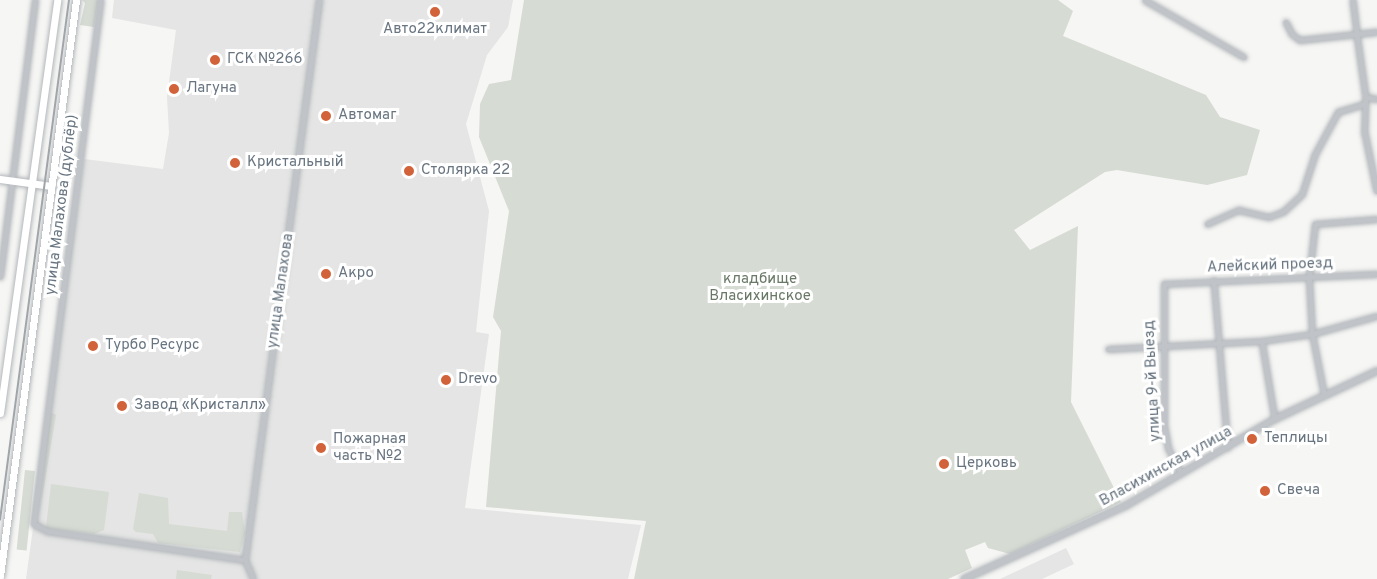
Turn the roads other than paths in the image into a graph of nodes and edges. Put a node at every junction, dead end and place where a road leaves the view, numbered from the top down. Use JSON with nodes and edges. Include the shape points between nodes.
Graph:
{"nodes":[{"id":1,"x":35,"y":0,"type":"edge"},
{"id":2,"x":57,"y":0,"type":"edge"},
{"id":3,"x":76,"y":0,"type":"edge"},
{"id":4,"x":101,"y":0,"type":"edge"},
{"id":5,"x":319,"y":0,"type":"edge"},
{"id":6,"x":1145,"y":0,"type":"edge"},
{"id":7,"x":1353,"y":0,"type":"edge"},
{"id":8,"x":1286,"y":22,"type":"dead end"},
{"id":9,"x":1377,"y":32,"type":"edge"},
{"id":10,"x":1357,"y":34,"type":"junction"},
{"id":11,"x":1244,"y":57,"type":"dead end"},
{"id":12,"x":1366,"y":97,"type":"junction"},
{"id":13,"x":1377,"y":99,"type":"edge"},
{"id":14,"x":1364,"y":104,"type":"junction"},
{"id":15,"x":1375,"y":168,"type":"edge"},
{"id":16,"x":0,"y":179,"type":"edge"},
{"id":17,"x":13,"y":181,"type":"junction"},
{"id":18,"x":33,"y":184,"type":"junction"},
{"id":19,"x":52,"y":186,"type":"junction"},
{"id":20,"x":1377,"y":190,"type":"edge"},
{"id":21,"x":1377,"y":219,"type":"edge"},
{"id":22,"x":1207,"y":224,"type":"dead end"},
{"id":23,"x":1377,"y":274,"type":"edge"},
{"id":24,"x":0,"y":278,"type":"edge"},
{"id":25,"x":1310,"y":278,"type":"junction"},
{"id":26,"x":1214,"y":280,"type":"junction"},
{"id":27,"x":1164,"y":284,"type":"joint"},
{"id":28,"x":1377,"y":316,"type":"edge"},
{"id":29,"x":1312,"y":334,"type":"junction"},
{"id":30,"x":1262,"y":341,"type":"junction"},
{"id":31,"x":1216,"y":344,"type":"junction"},
{"id":32,"x":1163,"y":347,"type":"junction"},
{"id":33,"x":1107,"y":349,"type":"dead end"},
{"id":34,"x":1377,"y":371,"type":"edge"},
{"id":35,"x":1324,"y":395,"type":"junction"},
{"id":36,"x":0,"y":413,"type":"edge"},
{"id":37,"x":1275,"y":419,"type":"junction"},
{"id":38,"x":1228,"y":447,"type":"junction"},
{"id":39,"x":1180,"y":474,"type":"junction"},
{"id":40,"x":245,"y":560,"type":"junction"},
{"id":41,"x":0,"y":576,"type":"edge"},
{"id":42,"x":253,"y":579,"type":"edge"},
{"id":43,"x":964,"y":579,"type":"edge"}],
"edges":[{"from":1,"to":17,"type":"street"},
{"from":2,"to":18,"type":"main road"},
{"from":3,"to":19,"type":"main road"},
{"from":4,"to":40,"type":"street","name":"улица Малахова (дублёр)","via":[[33,519],[37,528]]},
{"from":5,"to":40,"type":"street","name":"улица Малахова"},
{"from":6,"to":11,"type":"street"},
{"from":7,"to":10,"type":"street"},
{"from":8,"to":10,"type":"street","via":[[1300,40]]},
{"from":9,"to":10,"type":"street"},
{"from":10,"to":12,"type":"street"},
{"from":12,"to":13,"type":"street"},
{"from":12,"to":14,"type":"street"},
{"from":14,"to":15,"type":"street","via":[[1367,147]]},
{"from":14,"to":22,"type":"street","via":[[1338,112],[1314,156],[1302,194],[1283,212],[1269,216],[1239,210]]},
{"from":15,"to":20,"type":"street"},
{"from":16,"to":17,"type":"main road"},
{"from":17,"to":18,"type":"main road"},
{"from":17,"to":24,"type":"street"},
{"from":18,"to":19,"type":"main road"},
{"from":18,"to":36,"type":"main road"},
{"from":19,"to":41,"type":"main road"},
{"from":21,"to":25,"type":"street","via":[[1315,224]]},
{"from":23,"to":25,"type":"street","name":"Алейский проезд"},
{"from":25,"to":26,"type":"street","name":"Алейский проезд"},
{"from":25,"to":29,"type":"street"},
{"from":26,"to":27,"type":"street","name":"Алейский проезд"},
{"from":26,"to":31,"type":"street"},
{"from":27,"to":32,"type":"street","name":"улица 9-й Выезд"},
{"from":28,"to":29,"type":"street"},
{"from":29,"to":30,"type":"street"},
{"from":29,"to":35,"type":"street"},
{"from":30,"to":31,"type":"street"},
{"from":30,"to":37,"type":"street"},
{"from":31,"to":32,"type":"street"},
{"from":31,"to":38,"type":"street"},
{"from":32,"to":33,"type":"street"},
{"from":32,"to":39,"type":"street","name":"улица 9-й Выезд","via":[[1164,426],[1168,448]]},
{"from":34,"to":35,"type":"street","name":"Власихинская улица"},
{"from":35,"to":37,"type":"street","name":"Власихинская улица"},
{"from":37,"to":38,"type":"street","name":"Власихинская улица"},
{"from":38,"to":39,"type":"street","name":"Власихинская улица"},
{"from":39,"to":43,"type":"street","name":"Власихинская улица","via":[[1118,509]]},
{"from":40,"to":42,"type":"street"}]}
